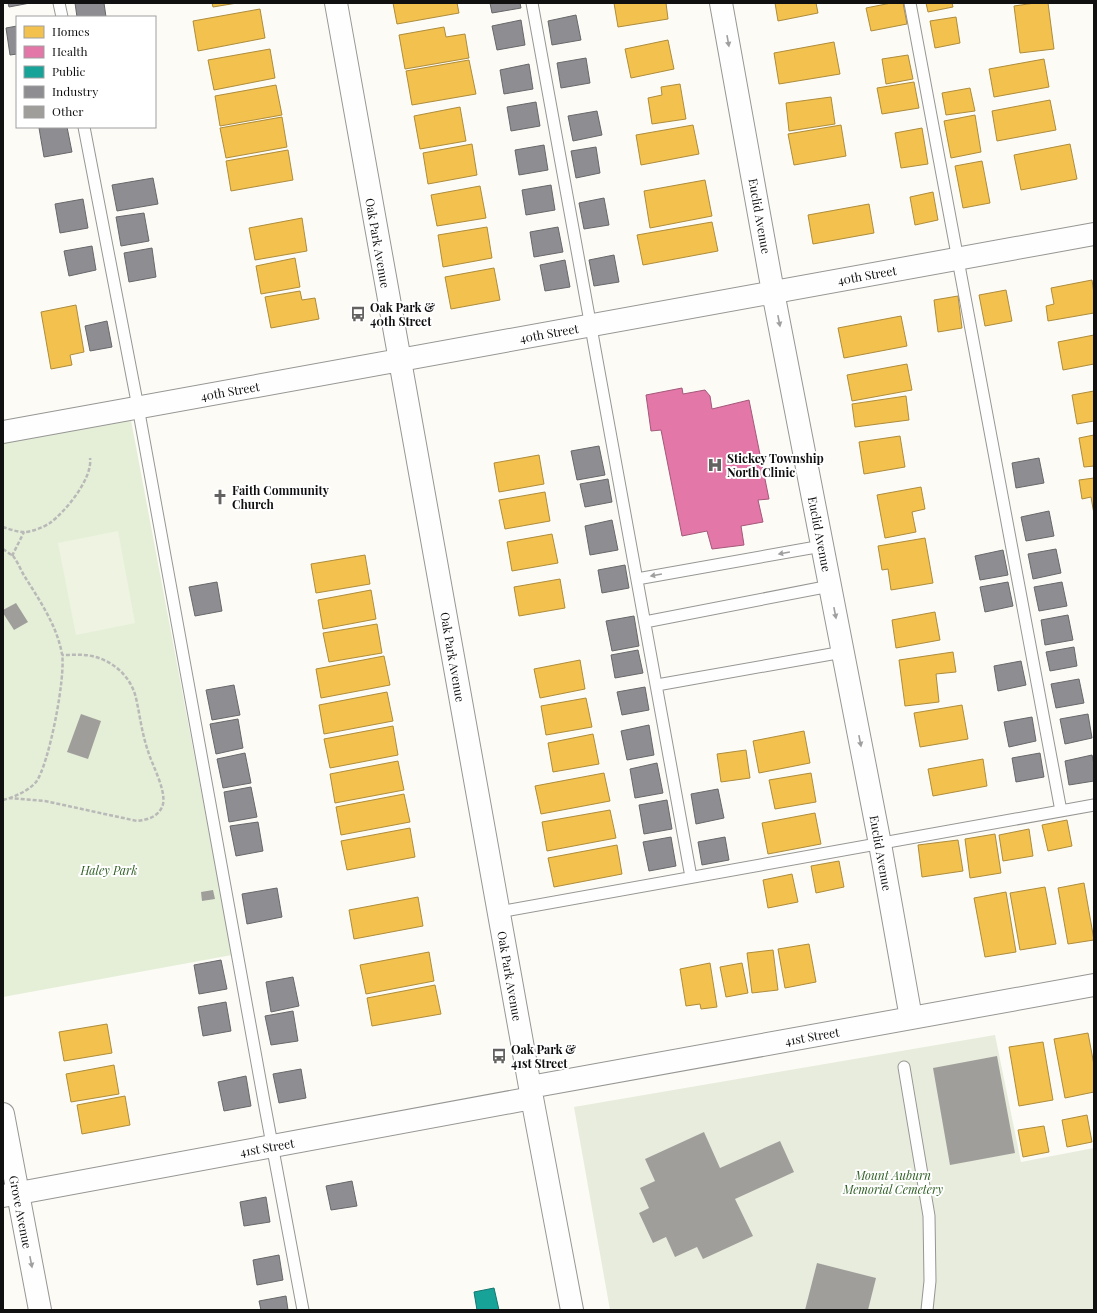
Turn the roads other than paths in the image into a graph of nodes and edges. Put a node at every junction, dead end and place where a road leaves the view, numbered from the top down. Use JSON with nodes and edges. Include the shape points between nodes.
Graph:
{"nodes":[{"id":1,"x":60,"y":3,"type":"edge"},
{"id":2,"x":336,"y":3,"type":"edge"},
{"id":3,"x":532,"y":3,"type":"edge"},
{"id":4,"x":721,"y":3,"type":"edge"},
{"id":5,"x":910,"y":3,"type":"edge"},
{"id":6,"x":62,"y":16,"type":"edge"},
{"id":7,"x":84,"y":128,"type":"edge"},
{"id":8,"x":1094,"y":234,"type":"edge"},
{"id":9,"x":958,"y":259,"type":"junction"},
{"id":10,"x":773,"y":292,"type":"junction"},
{"id":11,"x":591,"y":325,"type":"junction"},
{"id":12,"x":399,"y":360,"type":"junction"},
{"id":13,"x":138,"y":407,"type":"junction"},
{"id":14,"x":3,"y":432,"type":"edge"},
{"id":15,"x":822,"y":546,"type":"junction"},
{"id":16,"x":637,"y":579,"type":"junction"},
{"id":17,"x":830,"y":586,"type":"junction"},
{"id":18,"x":645,"y":622,"type":"junction"},
{"id":19,"x":842,"y":652,"type":"junction"},
{"id":20,"x":657,"y":685,"type":"junction"},
{"id":21,"x":1094,"y":805,"type":"edge"},
{"id":22,"x":1061,"y":811,"type":"junction"},
{"id":23,"x":880,"y":844,"type":"junction"},
{"id":24,"x":692,"y":877,"type":"junction"},
{"id":25,"x":499,"y":912,"type":"junction"},
{"id":26,"x":1094,"y":985,"type":"edge"},
{"id":27,"x":911,"y":1018,"type":"junction"},
{"id":28,"x":904,"y":1067,"type":"dead end"},
{"id":29,"x":531,"y":1092,"type":"junction"},
{"id":30,"x":3,"y":1114,"type":"edge"},
{"id":31,"x":272,"y":1146,"type":"junction"},
{"id":32,"x":10,"y":1194,"type":"edge"},
{"id":33,"x":574,"y":1308,"type":"edge"},
{"id":34,"x":40,"y":1310,"type":"edge"},
{"id":35,"x":303,"y":1310,"type":"edge"},
{"id":36,"x":927,"y":1310,"type":"edge"}],
"edges":[{"from":1,"to":6,"type":"lane"},
{"from":2,"to":12,"type":"street","name":"Oak Park Avenue"},
{"from":3,"to":11,"type":"lane"},
{"from":4,"to":10,"type":"street","name":"Euclid Avenue","one_way":true},
{"from":5,"to":9,"type":"lane"},
{"from":7,"to":13,"type":"lane"},
{"from":8,"to":9,"type":"street","name":"40th Street"},
{"from":9,"to":10,"type":"street","name":"40th Street"},
{"from":9,"to":22,"type":"lane"},
{"from":10,"to":11,"type":"street","name":"40th Street"},
{"from":10,"to":15,"type":"street","name":"Euclid Avenue","one_way":true},
{"from":11,"to":12,"type":"street","name":"40th Street"},
{"from":11,"to":16,"type":"lane"},
{"from":12,"to":13,"type":"street","name":"40th Street"},
{"from":12,"to":25,"type":"street","name":"Oak Park Avenue"},
{"from":13,"to":14,"type":"street","name":"40th Street"},
{"from":13,"to":31,"type":"lane"},
{"from":15,"to":16,"type":"lane","one_way":true},
{"from":15,"to":17,"type":"street","name":"Euclid Avenue"},
{"from":16,"to":18,"type":"lane"},
{"from":17,"to":18,"type":"lane"},
{"from":17,"to":19,"type":"street","name":"Euclid Avenue","one_way":true},
{"from":18,"to":20,"type":"lane"},
{"from":19,"to":20,"type":"lane"},
{"from":19,"to":23,"type":"street","name":"Euclid Avenue","one_way":true},
{"from":20,"to":24,"type":"lane"},
{"from":21,"to":22,"type":"lane"},
{"from":22,"to":23,"type":"lane"},
{"from":23,"to":24,"type":"lane"},
{"from":23,"to":27,"type":"street","name":"Euclid Avenue"},
{"from":24,"to":25,"type":"lane"},
{"from":25,"to":29,"type":"street","name":"Oak Park Avenue"},
{"from":26,"to":27,"type":"street","name":"41st Street"},
{"from":27,"to":29,"type":"street","name":"41st Street"},
{"from":28,"to":36,"type":"lane","via":[[929,1216],[930,1281]]},
{"from":29,"to":31,"type":"street","name":"41st Street"},
{"from":29,"to":33,"type":"street","name":"Oak Park Avenue"},
{"from":30,"to":32,"type":"street","name":"Grove Avenue"},
{"from":31,"to":32,"type":"street","name":"41st Street"},
{"from":31,"to":35,"type":"lane"},
{"from":32,"to":34,"type":"street","name":"Grove Avenue","one_way":true}]}
